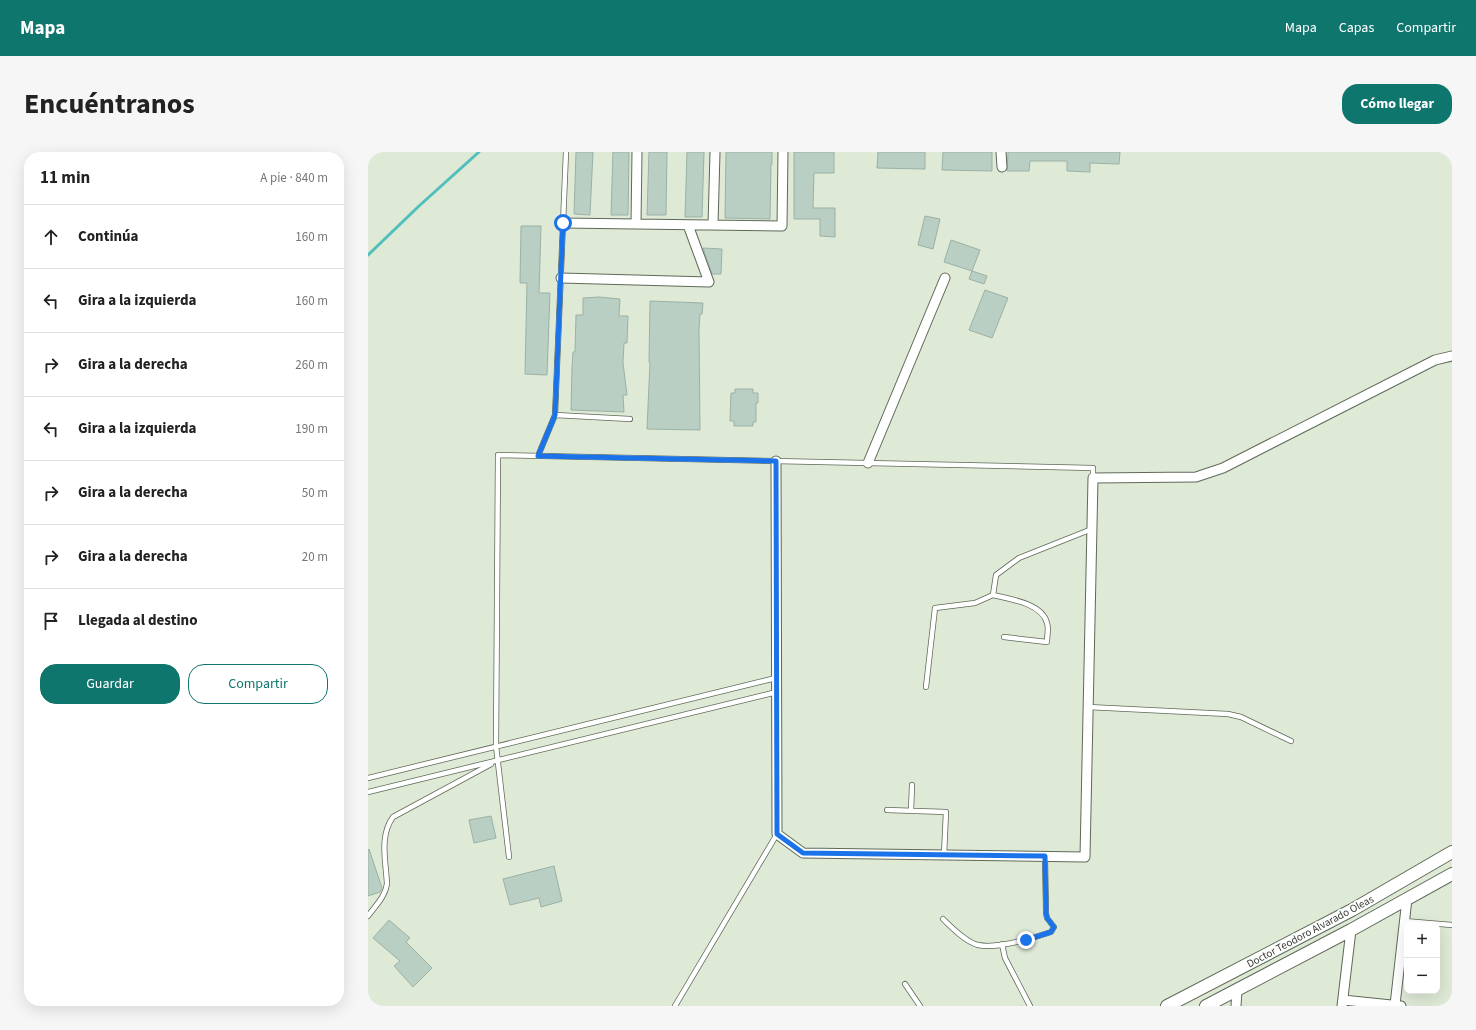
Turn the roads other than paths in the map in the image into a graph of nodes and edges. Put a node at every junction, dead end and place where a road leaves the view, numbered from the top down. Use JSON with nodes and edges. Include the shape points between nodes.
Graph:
{"nodes":[{"id":1,"x":566,"y":152,"type":"edge"},
{"id":2,"x":637,"y":152,"type":"edge"},
{"id":3,"x":715,"y":152,"type":"edge"},
{"id":4,"x":783,"y":152,"type":"edge"},
{"id":5,"x":1001,"y":152,"type":"edge"},
{"id":6,"x":1002,"y":167,"type":"dead end"},
{"id":7,"x":563,"y":223,"type":"junction"},
{"id":8,"x":636,"y":224,"type":"junction"},
{"id":9,"x":688,"y":225,"type":"junction"},
{"id":10,"x":713,"y":225,"type":"junction"},
{"id":11,"x":561,"y":278,"type":"junction"},
{"id":12,"x":945,"y":278,"type":"dead end"},
{"id":13,"x":1452,"y":356,"type":"edge"},
{"id":14,"x":555,"y":415,"type":"junction"},
{"id":15,"x":630,"y":419,"type":"dead end"},
{"id":16,"x":538,"y":456,"type":"junction"},
{"id":17,"x":776,"y":461,"type":"junction"},
{"id":18,"x":868,"y":463,"type":"junction"},
{"id":19,"x":1092,"y":478,"type":"junction"},
{"id":20,"x":1092,"y":530,"type":"junction"},
{"id":21,"x":993,"y":596,"type":"junction"},
{"id":22,"x":1004,"y":637,"type":"dead end"},
{"id":23,"x":776,"y":678,"type":"junction"},
{"id":24,"x":926,"y":687,"type":"dead end"},
{"id":25,"x":777,"y":692,"type":"junction"},
{"id":26,"x":1088,"y":707,"type":"junction"},
{"id":27,"x":1291,"y":742,"type":"dead end"},
{"id":28,"x":496,"y":746,"type":"junction"},
{"id":29,"x":498,"y":761,"type":"junction"},
{"id":30,"x":368,"y":778,"type":"edge"},
{"id":31,"x":912,"y":785,"type":"dead end"},
{"id":32,"x":368,"y":792,"type":"edge"},
{"id":33,"x":887,"y":810,"type":"dead end"},
{"id":34,"x":911,"y":811,"type":"junction"},
{"id":35,"x":777,"y":834,"type":"junction"},
{"id":36,"x":1452,"y":852,"type":"edge"},
{"id":37,"x":944,"y":855,"type":"junction"},
{"id":38,"x":1045,"y":856,"type":"junction"},
{"id":39,"x":509,"y":857,"type":"dead end"},
{"id":40,"x":1452,"y":874,"type":"edge"},
{"id":41,"x":1407,"y":899,"type":"junction"},
{"id":42,"x":368,"y":916,"type":"edge"},
{"id":43,"x":943,"y":919,"type":"dead end"},
{"id":44,"x":1404,"y":921,"type":"junction"},
{"id":45,"x":1452,"y":925,"type":"edge"},
{"id":46,"x":1351,"y":930,"type":"junction"},
{"id":47,"x":1002,"y":944,"type":"junction"},
{"id":48,"x":905,"y":984,"type":"dead end"},
{"id":49,"x":1237,"y":991,"type":"junction"},
{"id":50,"x":1343,"y":1003,"type":"edge"},
{"id":51,"x":675,"y":1006,"type":"edge"},
{"id":52,"x":920,"y":1006,"type":"edge"},
{"id":53,"x":1030,"y":1006,"type":"edge"},
{"id":54,"x":1166,"y":1006,"type":"edge"},
{"id":55,"x":1206,"y":1006,"type":"edge"},
{"id":56,"x":1236,"y":1006,"type":"edge"},
{"id":57,"x":1398,"y":1006,"type":"edge"}],
"edges":[{"from":1,"to":7,"type":"lane"},
{"from":2,"to":8,"type":"street"},
{"from":3,"to":10,"type":"street"},
{"from":4,"to":10,"type":"street","via":[[782,226]]},
{"from":5,"to":6,"type":"street"},
{"from":7,"to":8,"type":"street"},
{"from":7,"to":11,"type":"lane"},
{"from":8,"to":9,"type":"street"},
{"from":9,"to":10,"type":"street"},
{"from":9,"to":11,"type":"street","via":[[709,282]]},
{"from":11,"to":14,"type":"lane"},
{"from":12,"to":18,"type":"street"},
{"from":13,"to":19,"type":"street","via":[[1436,360],[1223,468],[1196,477]]},
{"from":14,"to":15,"type":"lane"},
{"from":14,"to":16,"type":"lane"},
{"from":16,"to":17,"type":"lane"},
{"from":16,"to":28,"type":"lane","via":[[498,455]]},
{"from":17,"to":18,"type":"lane"},
{"from":17,"to":23,"type":"street"},
{"from":18,"to":19,"type":"lane","via":[[1093,468]]},
{"from":19,"to":20,"type":"street"},
{"from":20,"to":21,"type":"lane","via":[[1019,558],[996,575]]},
{"from":20,"to":26,"type":"street"},
{"from":21,"to":22,"type":"lane","via":[[1028,604],[1047,622],[1047,642]]},
{"from":21,"to":24,"type":"lane","via":[[975,603],[934,608]]},
{"from":23,"to":25,"type":"street"},
{"from":23,"to":28,"type":"lane"},
{"from":25,"to":29,"type":"lane"},
{"from":25,"to":35,"type":"street"},
{"from":26,"to":27,"type":"lane","via":[[1228,714],[1241,717]]},
{"from":26,"to":38,"type":"street","via":[[1085,857]]},
{"from":28,"to":29,"type":"lane"},
{"from":28,"to":30,"type":"lane"},
{"from":29,"to":32,"type":"lane"},
{"from":29,"to":39,"type":"lane"},
{"from":29,"to":42,"type":"lane","via":[[393,817],[386,829],[385,838],[386,890],[384,897]]},
{"from":31,"to":34,"type":"lane"},
{"from":33,"to":34,"type":"lane"},
{"from":34,"to":37,"type":"lane","via":[[946,812]]},
{"from":35,"to":37,"type":"street","via":[[803,853]]},
{"from":35,"to":51,"type":"lane"},
{"from":36,"to":54,"type":"main road","name":"Doctor Teodoro Alvarado Oleas","via":[[1352,910]]},
{"from":37,"to":38,"type":"street"},
{"from":38,"to":47,"type":"lane","via":[[1046,913],[1054,929],[1026,940]]},
{"from":40,"to":41,"type":"main road","name":"Doctor Teodoro Alvarado Oleas"},
{"from":41,"to":44,"type":"street"},
{"from":41,"to":46,"type":"main road","name":"Doctor Teodoro Alvarado Oleas"},
{"from":43,"to":47,"type":"lane","via":[[958,934],[978,945]]},
{"from":44,"to":45,"type":"lane"},
{"from":44,"to":57,"type":"street"},
{"from":46,"to":49,"type":"main road","name":"Doctor Teodoro Alvarado Oleas"},
{"from":46,"to":50,"type":"street"},
{"from":47,"to":53,"type":"lane","via":[[1005,958]]},
{"from":48,"to":52,"type":"lane"},
{"from":49,"to":55,"type":"main road","name":"Doctor Teodoro Alvarado Oleas"},
{"from":49,"to":56,"type":"street"},
{"from":50,"to":57,"type":"street"}]}
